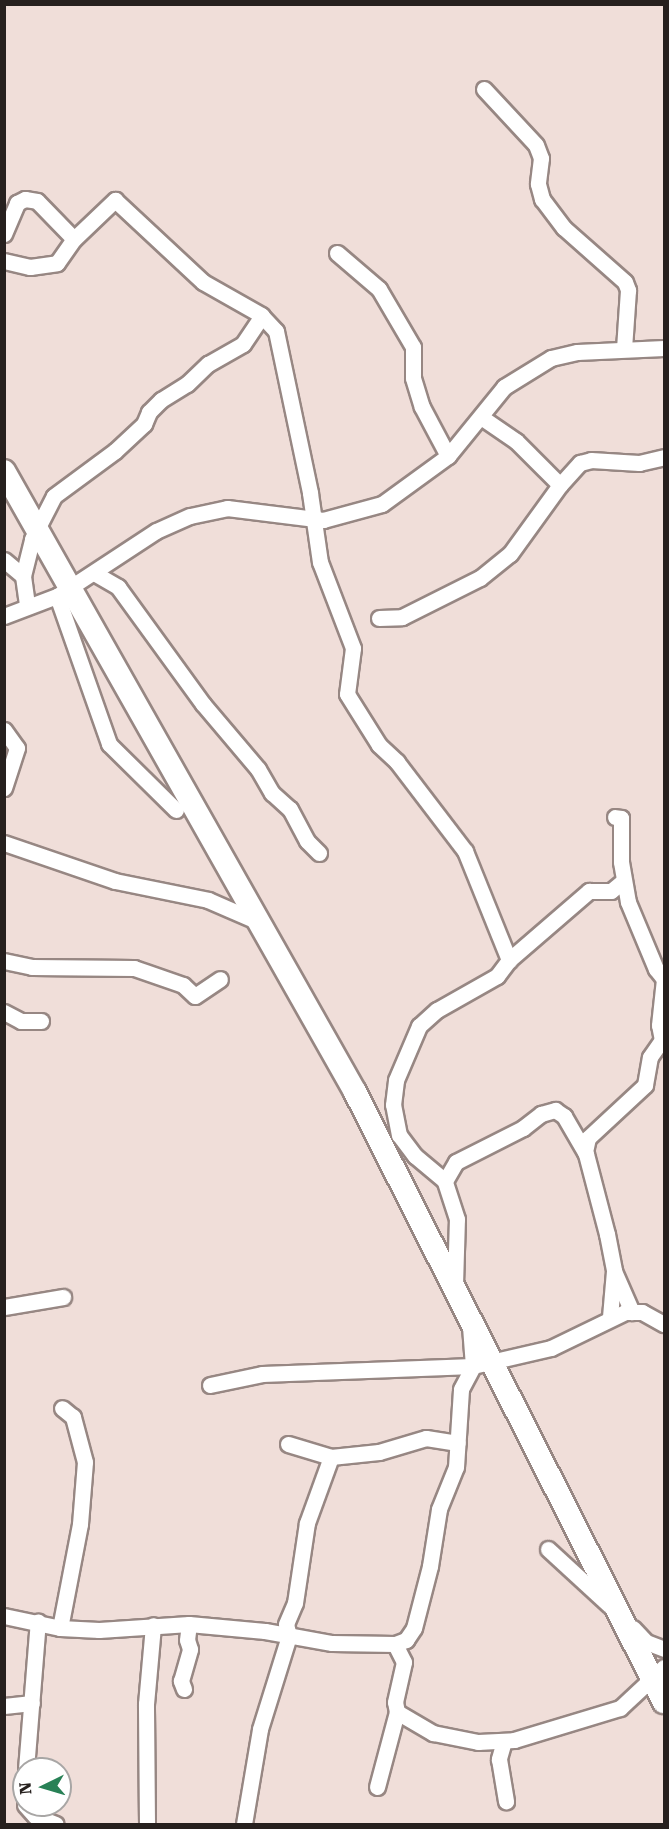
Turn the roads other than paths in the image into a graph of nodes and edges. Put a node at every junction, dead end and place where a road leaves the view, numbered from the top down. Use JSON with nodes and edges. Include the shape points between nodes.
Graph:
{"nodes":[{"id":1,"x":484,"y":89,"type":"dead end"},
{"id":2,"x":4,"y":234,"type":"edge"},
{"id":3,"x":74,"y":238,"type":"junction"},
{"id":4,"x":337,"y":253,"type":"dead end"},
{"id":5,"x":4,"y":261,"type":"edge"},
{"id":6,"x":262,"y":316,"type":"junction"},
{"id":7,"x":664,"y":348,"type":"edge"},
{"id":8,"x":624,"y":349,"type":"junction"},
{"id":9,"x":481,"y":417,"type":"junction"},
{"id":10,"x":448,"y":456,"type":"junction"},
{"id":11,"x":664,"y":457,"type":"edge"},
{"id":12,"x":4,"y":471,"type":"edge"},
{"id":13,"x":4,"y":478,"type":"edge"},
{"id":14,"x":560,"y":485,"type":"junction"},
{"id":15,"x":312,"y":517,"type":"junction"},
{"id":16,"x":32,"y":539,"type":"junction"},
{"id":17,"x":4,"y":560,"type":"edge"},
{"id":18,"x":94,"y":573,"type":"junction"},
{"id":19,"x":23,"y":576,"type":"junction"},
{"id":20,"x":57,"y":596,"type":"junction"},
{"id":21,"x":27,"y":606,"type":"junction"},
{"id":22,"x":4,"y":615,"type":"edge"},
{"id":23,"x":379,"y":618,"type":"dead end"},
{"id":24,"x":4,"y":730,"type":"edge"},
{"id":25,"x":4,"y":788,"type":"edge"},
{"id":26,"x":176,"y":810,"type":"dead end"},
{"id":27,"x":615,"y":817,"type":"dead end"},
{"id":28,"x":4,"y":843,"type":"edge"},
{"id":29,"x":319,"y":853,"type":"dead end"},
{"id":30,"x":622,"y":882,"type":"junction"},
{"id":31,"x":273,"y":928,"type":"dead end"},
{"id":32,"x":4,"y":960,"type":"edge"},
{"id":33,"x":509,"y":960,"type":"junction"},
{"id":34,"x":220,"y":979,"type":"dead end"},
{"id":35,"x":4,"y":1012,"type":"edge"},
{"id":36,"x":41,"y":1021,"type":"dead end"},
{"id":37,"x":585,"y":1152,"type":"junction"},
{"id":38,"x":445,"y":1181,"type":"junction"},
{"id":39,"x":614,"y":1271,"type":"junction"},
{"id":40,"x":63,"y":1297,"type":"dead end"},
{"id":41,"x":4,"y":1307,"type":"edge"},
{"id":42,"x":632,"y":1312,"type":"junction"},
{"id":43,"x":610,"y":1317,"type":"junction"},
{"id":44,"x":664,"y":1324,"type":"edge"},
{"id":45,"x":473,"y":1366,"type":"junction"},
{"id":46,"x":210,"y":1385,"type":"dead end"},
{"id":47,"x":62,"y":1408,"type":"dead end"},
{"id":48,"x":458,"y":1443,"type":"junction"},
{"id":49,"x":288,"y":1444,"type":"dead end"},
{"id":50,"x":331,"y":1457,"type":"junction"},
{"id":51,"x":548,"y":1549,"type":"dead end"},
{"id":52,"x":4,"y":1616,"type":"edge"},
{"id":53,"x":38,"y":1621,"type":"junction"},
{"id":54,"x":189,"y":1624,"type":"junction"},
{"id":55,"x":153,"y":1625,"type":"junction"},
{"id":56,"x":60,"y":1628,"type":"junction"},
{"id":57,"x":289,"y":1636,"type":"junction"},
{"id":58,"x":401,"y":1646,"type":"junction"},
{"id":59,"x":664,"y":1649,"type":"edge"},
{"id":60,"x":664,"y":1667,"type":"edge"},
{"id":61,"x":184,"y":1689,"type":"dead end"},
{"id":62,"x":664,"y":1702,"type":"edge"},
{"id":63,"x":32,"y":1703,"type":"junction"},
{"id":64,"x":4,"y":1706,"type":"edge"},
{"id":65,"x":397,"y":1712,"type":"junction"},
{"id":66,"x":504,"y":1741,"type":"junction"},
{"id":67,"x":27,"y":1757,"type":"edge"},
{"id":68,"x":377,"y":1787,"type":"dead end"},
{"id":69,"x":506,"y":1801,"type":"dead end"},
{"id":70,"x":38,"y":1817,"type":"edge"},
{"id":71,"x":147,"y":1823,"type":"edge"},
{"id":72,"x":56,"y":1824,"type":"edge"},
{"id":73,"x":244,"y":1824,"type":"edge"}],
"edges":[{"from":1,"to":8,"type":"street","via":[[536,145],[541,158],[538,184],[542,199],[564,228],[625,282],[628,290]]},
{"from":2,"to":3,"type":"street","via":[[17,203],[25,199],[37,201]]},
{"from":3,"to":5,"type":"street","via":[[57,263],[30,267]]},
{"from":3,"to":6,"type":"street","via":[[115,200],[203,282]]},
{"from":4,"to":10,"type":"street","via":[[379,289],[413,347],[413,378],[422,407]]},
{"from":6,"to":15,"type":"street","via":[[276,331],[285,365]]},
{"from":6,"to":16,"type":"street","via":[[243,344],[208,364],[161,400],[144,424],[115,451],[54,496]]},
{"from":7,"to":8,"type":"street"},
{"from":8,"to":9,"type":"street","via":[[551,358],[504,387]]},
{"from":9,"to":10,"type":"street"},
{"from":9,"to":14,"type":"street","via":[[516,441]]},
{"from":10,"to":15,"type":"street","via":[[382,504],[345,517]]},
{"from":11,"to":14,"type":"street","via":[[639,463],[591,460],[580,463]]},
{"from":12,"to":62,"type":"highway","via":[[355,1092]]},
{"from":13,"to":16,"type":"street","via":[[26,504]]},
{"from":14,"to":23,"type":"street","via":[[510,554],[480,578],[402,617]]},
{"from":15,"to":18,"type":"street","via":[[227,507],[189,516],[156,531]]},
{"from":15,"to":33,"type":"street","via":[[320,562],[353,648],[347,694],[379,745],[397,762],[465,851]]},
{"from":16,"to":19,"type":"street"},
{"from":17,"to":19,"type":"street"},
{"from":18,"to":20,"type":"street"},
{"from":18,"to":29,"type":"street","via":[[118,587],[203,704],[258,769],[272,793],[290,809],[307,841]]},
{"from":19,"to":21,"type":"street"},
{"from":20,"to":21,"type":"street"},
{"from":20,"to":26,"type":"street","via":[[109,744]]},
{"from":21,"to":22,"type":"street"},
{"from":24,"to":25,"type":"street","via":[[17,748]]},
{"from":27,"to":30,"type":"street","via":[[621,818]]},
{"from":28,"to":31,"type":"street","via":[[115,881],[208,900]]},
{"from":30,"to":33,"type":"street","via":[[611,891],[589,891]]},
{"from":30,"to":37,"type":"street","via":[[656,969],[664,979],[659,1025],[662,1040],[650,1057],[645,1085],[588,1138]]},
{"from":32,"to":34,"type":"street","via":[[32,967],[134,968],[183,985],[195,996]]},
{"from":33,"to":38,"type":"street","via":[[497,976],[437,1010],[419,1026],[396,1080],[393,1105],[399,1135],[415,1156]]},
{"from":35,"to":36,"type":"street","via":[[21,1021]]},
{"from":37,"to":38,"type":"street","via":[[564,1116],[555,1110],[456,1162]]},
{"from":37,"to":39,"type":"street"},
{"from":38,"to":45,"type":"street","via":[[459,1238],[453,1281],[470,1318]]},
{"from":39,"to":42,"type":"street"},
{"from":39,"to":43,"type":"street"},
{"from":40,"to":41,"type":"street"},
{"from":42,"to":43,"type":"street"},
{"from":42,"to":44,"type":"street","via":[[642,1312]]},
{"from":43,"to":45,"type":"street","via":[[551,1348]]},
{"from":45,"to":46,"type":"street","via":[[262,1374]]},
{"from":45,"to":48,"type":"street","via":[[460,1389]]},
{"from":47,"to":56,"type":"street","via":[[73,1417],[85,1462],[78,1534]]},
{"from":48,"to":50,"type":"street","via":[[426,1438],[379,1452]]},
{"from":48,"to":58,"type":"street","via":[[456,1467],[437,1519],[414,1628]]},
{"from":49,"to":50,"type":"street"},
{"from":50,"to":57,"type":"street","via":[[307,1523],[295,1603],[286,1624]]},
{"from":51,"to":59,"type":"street","via":[[646,1642]]},
{"from":52,"to":53,"type":"street"},
{"from":53,"to":56,"type":"street"},
{"from":53,"to":63,"type":"street"},
{"from":54,"to":55,"type":"street"},
{"from":54,"to":57,"type":"street"},
{"from":54,"to":61,"type":"street","via":[[190,1649],[181,1681]]},
{"from":55,"to":56,"type":"street","via":[[99,1630]]},
{"from":55,"to":71,"type":"street","via":[[146,1704]]},
{"from":57,"to":58,"type":"street"},
{"from":57,"to":73,"type":"street","via":[[260,1729]]},
{"from":58,"to":65,"type":"street","via":[[404,1662],[395,1702]]},
{"from":60,"to":66,"type":"street","via":[[620,1708]]},
{"from":63,"to":64,"type":"street"},
{"from":63,"to":67,"type":"street"},
{"from":65,"to":66,"type":"street","via":[[433,1733],[478,1742]]},
{"from":65,"to":68,"type":"street"},
{"from":66,"to":69,"type":"street","via":[[498,1759]]},
{"from":70,"to":72,"type":"street"}]}
